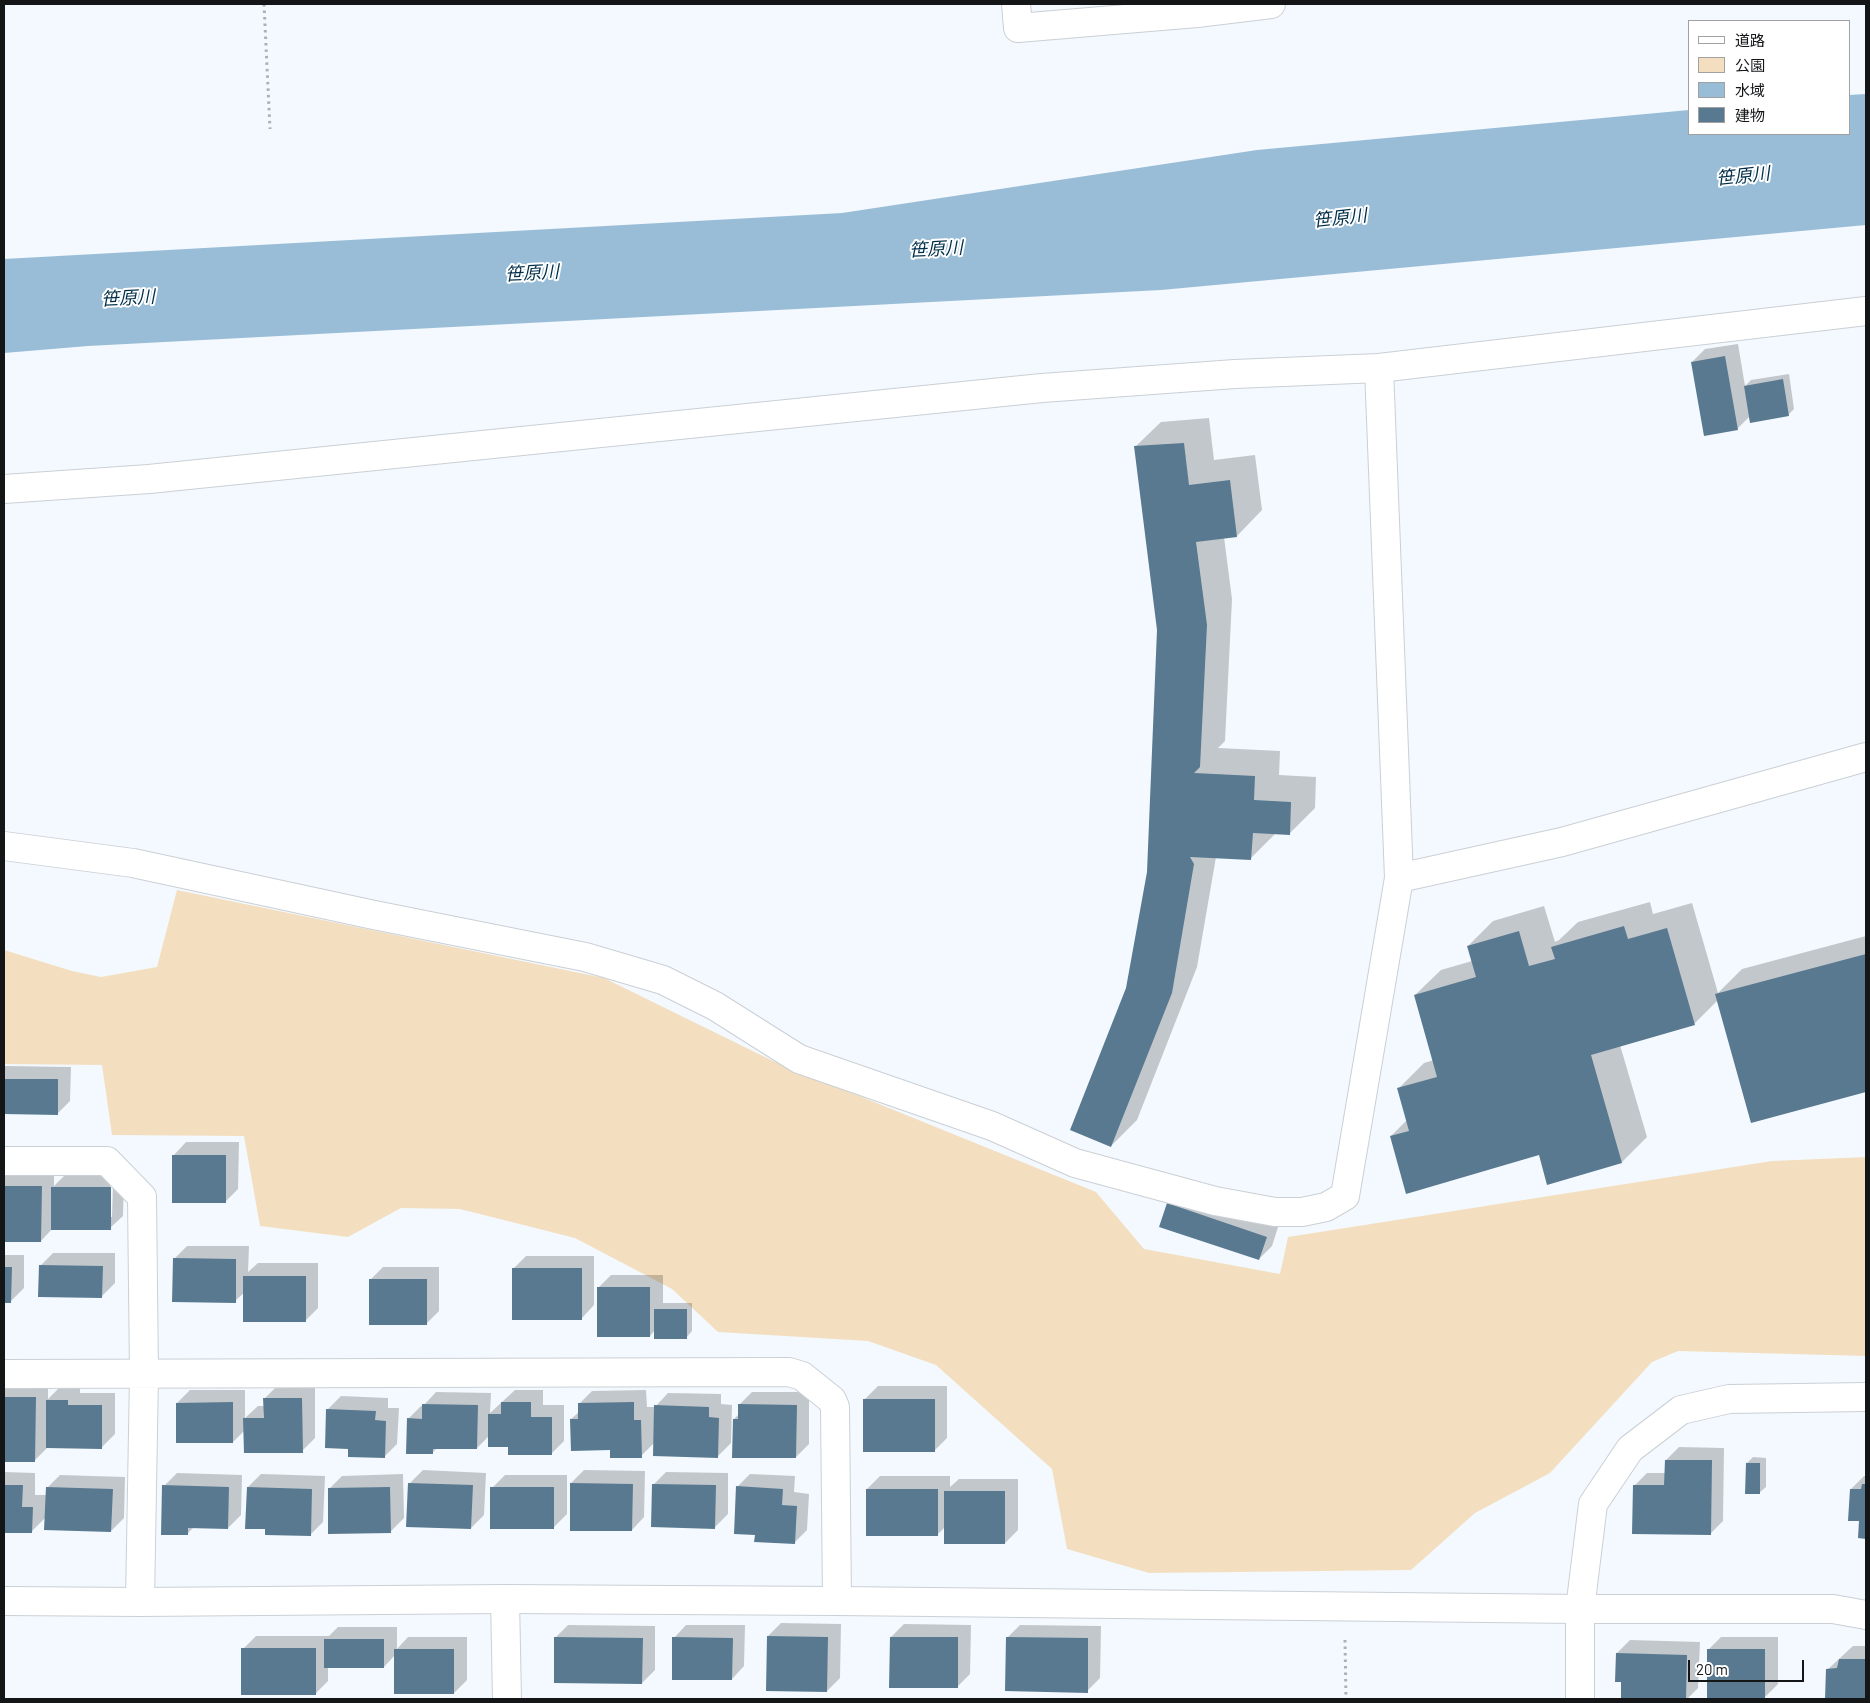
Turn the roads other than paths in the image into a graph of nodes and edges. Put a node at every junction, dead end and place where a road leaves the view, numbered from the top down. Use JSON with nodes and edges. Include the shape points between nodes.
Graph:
{"nodes":[{"id":1,"x":1016,"y":4,"type":"edge"},
{"id":2,"x":1271,"y":4,"type":"edge"},
{"id":3,"x":1866,"y":311,"type":"edge"},
{"id":4,"x":1379,"y":368,"type":"junction"},
{"id":5,"x":4,"y":489,"type":"edge"},
{"id":6,"x":1866,"y":757,"type":"edge"},
{"id":7,"x":4,"y":846,"type":"edge"},
{"id":8,"x":1399,"y":878,"type":"junction"},
{"id":9,"x":4,"y":1161,"type":"edge"},
{"id":10,"x":4,"y":1374,"type":"edge"},
{"id":11,"x":144,"y":1375,"type":"junction"},
{"id":12,"x":1866,"y":1397,"type":"edge"},
{"id":13,"x":505,"y":1599,"type":"junction"},
{"id":14,"x":4,"y":1600,"type":"edge"},
{"id":15,"x":837,"y":1601,"type":"junction"},
{"id":16,"x":140,"y":1602,"type":"junction"},
{"id":17,"x":1580,"y":1609,"type":"junction"},
{"id":18,"x":1866,"y":1615,"type":"edge"},
{"id":19,"x":507,"y":1699,"type":"edge"},
{"id":20,"x":1580,"y":1699,"type":"edge"}],
"edges":[{"from":1,"to":2,"type":"street","via":[[1018,28]]},
{"from":3,"to":4,"type":"street"},
{"from":4,"to":5,"type":"street","via":[[1235,374],[1042,388],[149,479]]},
{"from":4,"to":8,"type":"street"},
{"from":6,"to":8,"type":"street","via":[[1562,842]]},
{"from":7,"to":8,"type":"street","via":[[133,863],[585,957],[664,980],[715,1006],[799,1059],[992,1126],[1075,1163],[1215,1201],[1275,1212],[1302,1212],[1326,1207],[1345,1196]]},
{"from":9,"to":11,"type":"street","via":[[107,1161],[142,1198]]},
{"from":10,"to":11,"type":"street"},
{"from":11,"to":15,"type":"street","via":[[789,1372],[802,1376],[832,1400],[835,1407]]},
{"from":11,"to":16,"type":"street"},
{"from":12,"to":17,"type":"street","via":[[1729,1399],[1681,1410],[1630,1449],[1593,1504]]},
{"from":13,"to":15,"type":"street"},
{"from":13,"to":16,"type":"street"},
{"from":13,"to":19,"type":"street"},
{"from":14,"to":16,"type":"street"},
{"from":15,"to":17,"type":"street"},
{"from":17,"to":18,"type":"street","via":[[1833,1609]]},
{"from":17,"to":20,"type":"street"}]}
